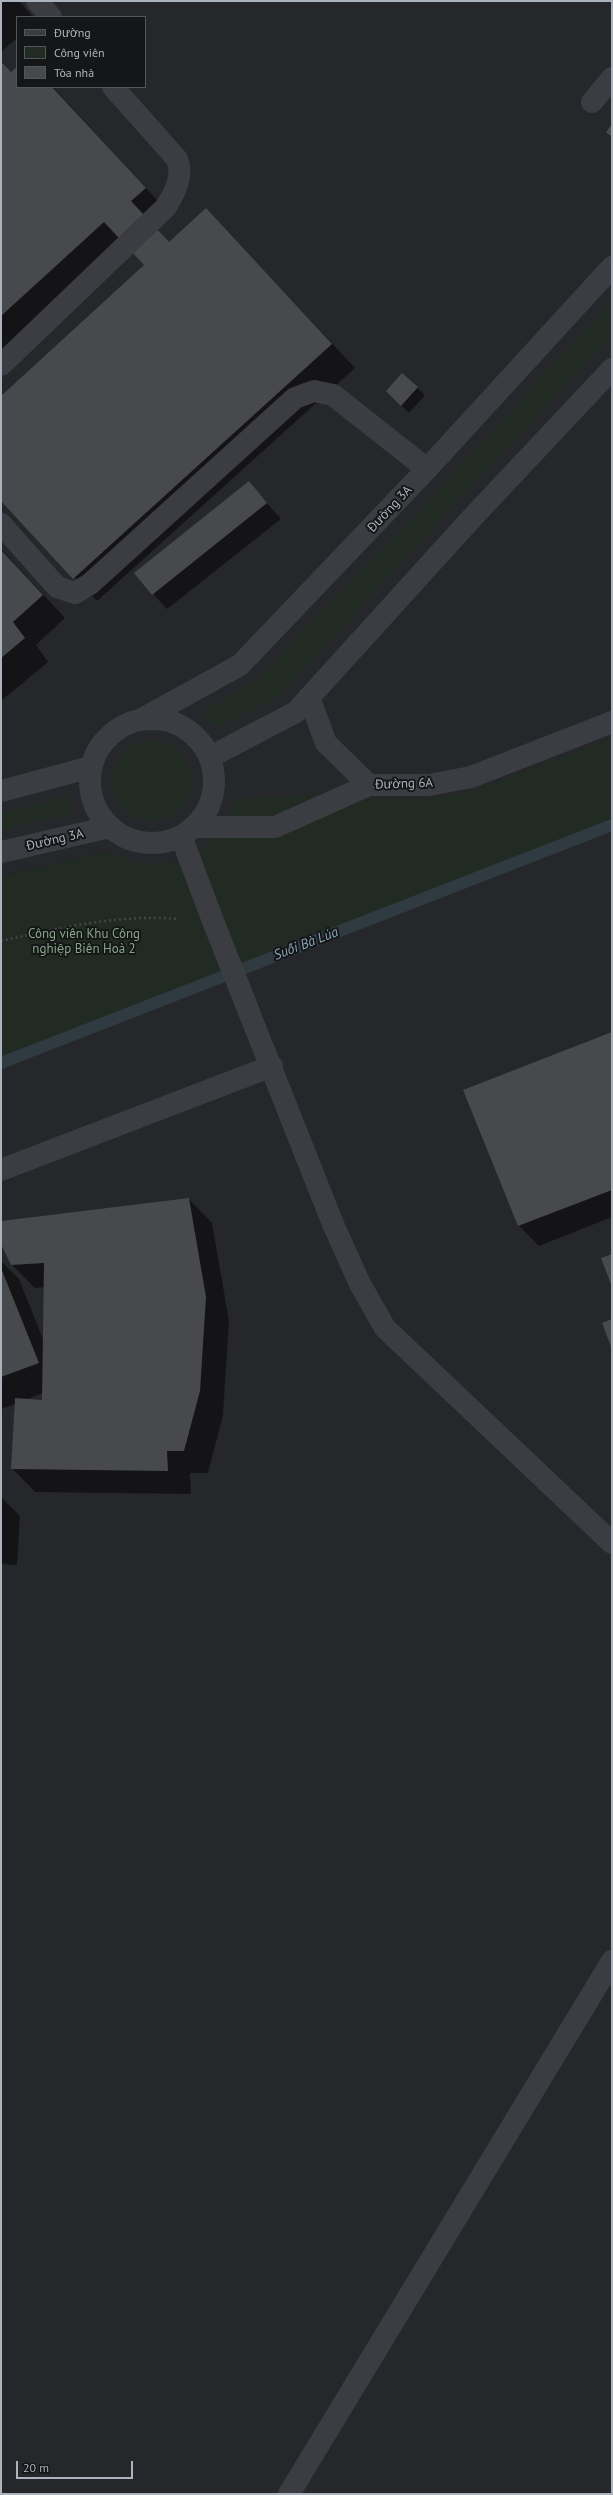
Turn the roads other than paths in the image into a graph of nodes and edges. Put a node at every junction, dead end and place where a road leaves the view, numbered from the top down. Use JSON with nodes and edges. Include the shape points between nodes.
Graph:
{"nodes":[{"id":1,"x":37,"y":1,"type":"edge"},
{"id":2,"x":50,"y":16,"type":"edge"},
{"id":3,"x":612,"y":78,"type":"edge"},
{"id":4,"x":114,"y":88,"type":"edge"},
{"id":5,"x":592,"y":102,"type":"dead end"},
{"id":6,"x":612,"y":267,"type":"edge"},
{"id":7,"x":1,"y":365,"type":"edge"},
{"id":8,"x":612,"y":369,"type":"edge"},
{"id":9,"x":427,"y":469,"type":"junction"},
{"id":10,"x":1,"y":524,"type":"edge"},
{"id":11,"x":309,"y":697,"type":"junction"},
{"id":12,"x":142,"y":719,"type":"junction"},
{"id":13,"x":612,"y":722,"type":"edge"},
{"id":14,"x":210,"y":757,"type":"junction"},
{"id":15,"x":91,"y":766,"type":"junction"},
{"id":16,"x":369,"y":785,"type":"junction"},
{"id":17,"x":1,"y":791,"type":"edge"},
{"id":18,"x":110,"y":827,"type":"junction"},
{"id":19,"x":188,"y":832,"type":"junction"},
{"id":20,"x":1,"y":852,"type":"edge"},
{"id":21,"x":272,"y":1066,"type":"junction"},
{"id":22,"x":1,"y":1170,"type":"edge"},
{"id":23,"x":612,"y":1543,"type":"edge"},
{"id":24,"x":612,"y":1961,"type":"edge"},
{"id":25,"x":289,"y":2494,"type":"edge"}],
"edges":[{"from":1,"to":2,"type":"street"},
{"from":3,"to":5,"type":"street"},
{"from":4,"to":7,"type":"street","via":[[177,159],[181,169],[174,193],[166,206]]},
{"from":6,"to":9,"type":"street","name":"Đường 3A"},
{"from":8,"to":11,"type":"street"},
{"from":9,"to":10,"type":"street","via":[[333,395],[314,392],[295,398],[90,584],[75,593],[57,587]]},
{"from":9,"to":12,"type":"street","name":"Đường 3A","via":[[240,665]]},
{"from":11,"to":14,"type":"street","via":[[296,712]]},
{"from":11,"to":16,"type":"street","via":[[326,743]]},
{"from":12,"to":14,"type":"street","via":[[163,719],[183,726],[199,739]]},
{"from":12,"to":15,"type":"street","via":[[124,725],[109,736],[98,750]]},
{"from":13,"to":16,"type":"street","name":"Đường 6A","via":[[471,778],[429,785]]},
{"from":14,"to":19,"type":"street","via":[[214,787],[211,803]]},
{"from":15,"to":17,"type":"street"},
{"from":15,"to":18,"type":"street","via":[[89,783],[92,800]]},
{"from":16,"to":19,"type":"street","name":"Đường 6A","via":[[275,827]]},
{"from":18,"to":19,"type":"street","via":[[126,838],[144,843],[163,843]]},
{"from":18,"to":20,"type":"street","name":"Đường 3A"},
{"from":19,"to":21,"type":"street","via":[[213,921]]},
{"from":21,"to":22,"type":"street"},
{"from":21,"to":23,"type":"street","via":[[333,1224],[360,1284],[385,1328]]},
{"from":24,"to":25,"type":"street"}]}
